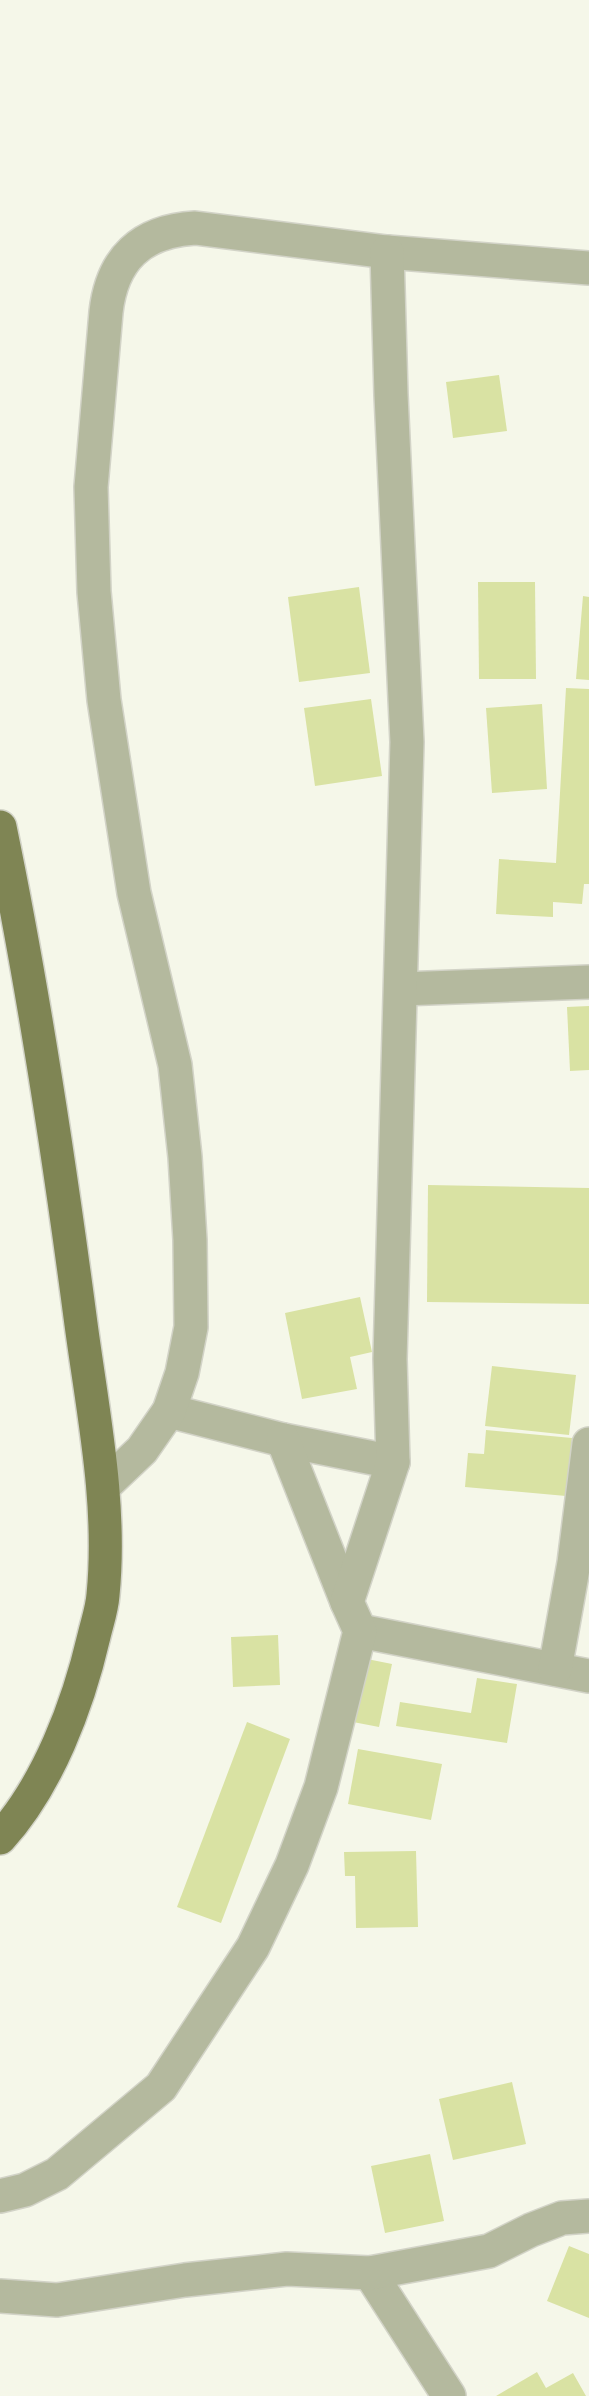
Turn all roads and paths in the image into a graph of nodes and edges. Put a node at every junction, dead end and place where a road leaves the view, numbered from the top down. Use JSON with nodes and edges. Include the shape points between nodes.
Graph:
{"nodes":[{"id":1,"x":387,"y":252,"type":"junction"},
{"id":2,"x":589,"y":268,"type":"edge"},
{"id":3,"x":0,"y":827,"type":"edge"},
{"id":4,"x":589,"y":982,"type":"edge"},
{"id":5,"x":401,"y":989,"type":"junction"},
{"id":6,"x":169,"y":1411,"type":"junction"},
{"id":7,"x":283,"y":1440,"type":"junction"},
{"id":8,"x":589,"y":1444,"type":"edge"},
{"id":9,"x":393,"y":1462,"type":"junction"},
{"id":10,"x":103,"y":1487,"type":"junction"},
{"id":11,"x":347,"y":1602,"type":"junction"},
{"id":12,"x":360,"y":1631,"type":"junction"},
{"id":13,"x":555,"y":1669,"type":"junction"},
{"id":14,"x":589,"y":1676,"type":"edge"},
{"id":15,"x":0,"y":1838,"type":"edge"},
{"id":16,"x":0,"y":2196,"type":"edge"},
{"id":17,"x":589,"y":2216,"type":"edge"},
{"id":18,"x":370,"y":2273,"type":"junction"},
{"id":19,"x":0,"y":2296,"type":"edge"},
{"id":20,"x":449,"y":2396,"type":"edge"}],
"edges":[{"from":1,"to":2,"type":"street"},
{"from":1,"to":5,"type":"street","via":[[407,742]]},
{"from":1,"to":6,"type":"street","via":[[195,228],[175,229],[157,235],[133,251],[115,274],[108,292],[91,487],[94,592],[104,700],[134,893],[175,1065],[185,1157],[191,1327]]},
{"from":3,"to":10,"type":"main road","via":[[65,1200]]},
{"from":4,"to":5,"type":"street"},
{"from":5,"to":9,"type":"street","via":[[390,1359]]},
{"from":6,"to":7,"type":"street"},
{"from":6,"to":10,"type":"street","via":[[142,1450]]},
{"from":7,"to":9,"type":"street"},
{"from":7,"to":11,"type":"street"},
{"from":8,"to":13,"type":"street"},
{"from":9,"to":11,"type":"street"},
{"from":10,"to":15,"type":"main road","via":[[103,1597],[89,1658],[65,1734],[17,1820]]},
{"from":11,"to":12,"type":"street"},
{"from":12,"to":13,"type":"street"},
{"from":12,"to":16,"type":"street","via":[[321,1787],[292,1866],[254,1947],[161,2087],[57,2174],[25,2190]]},
{"from":13,"to":14,"type":"street"},
{"from":17,"to":18,"type":"street","via":[[562,2218],[489,2251]]},
{"from":18,"to":19,"type":"street","via":[[287,2269],[57,2300]]},
{"from":18,"to":20,"type":"street"}]}
